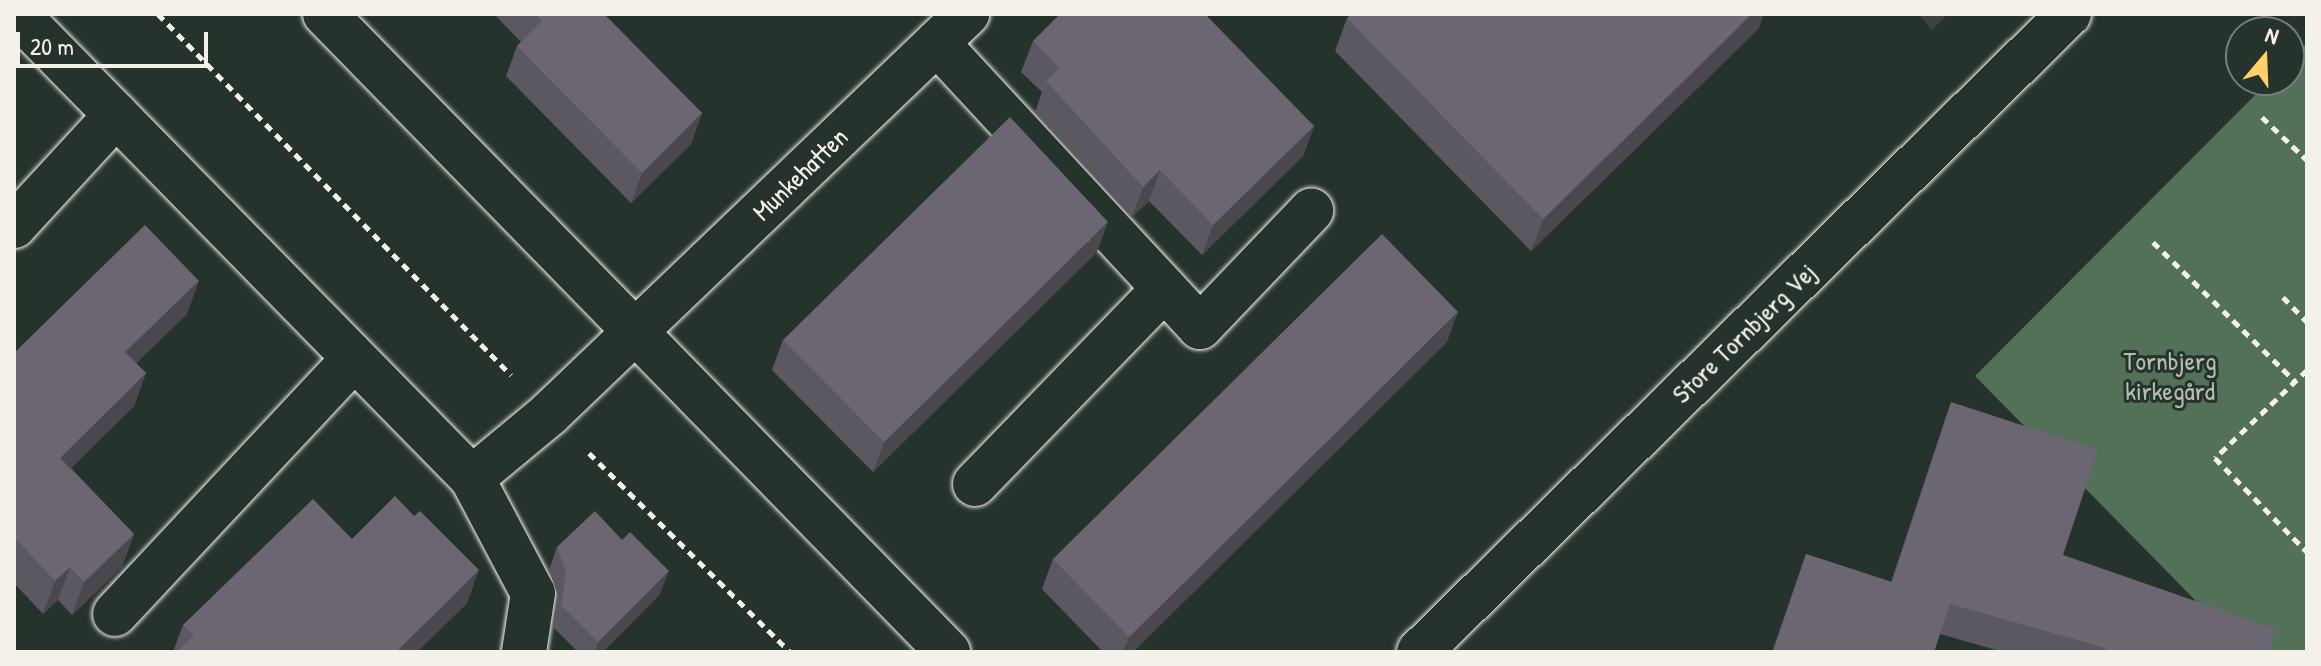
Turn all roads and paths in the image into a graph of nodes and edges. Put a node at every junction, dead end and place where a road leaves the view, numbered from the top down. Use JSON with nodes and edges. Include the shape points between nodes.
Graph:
{"nodes":[{"id":1,"x":17,"y":14,"type":"edge"},
{"id":2,"x":158,"y":14,"type":"edge"},
{"id":3,"x":325,"y":14,"type":"edge"},
{"id":4,"x":2069,"y":14,"type":"edge"},
{"id":5,"x":952,"y":29,"type":"edge"},
{"id":6,"x":116,"y":115,"type":"junction"},
{"id":7,"x":2262,"y":117,"type":"dead end"},
{"id":8,"x":2307,"y":160,"type":"edge"},
{"id":9,"x":1311,"y":211,"type":"dead end"},
{"id":10,"x":14,"y":226,"type":"edge"},
{"id":11,"x":2153,"y":242,"type":"dead end"},
{"id":12,"x":1164,"y":289,"type":"junction"},
{"id":13,"x":2283,"y":297,"type":"dead end"},
{"id":14,"x":2307,"y":322,"type":"edge"},
{"id":15,"x":633,"y":334,"type":"junction"},
{"id":16,"x":354,"y":359,"type":"junction"},
{"id":17,"x":2307,"y":370,"type":"edge"},
{"id":18,"x":2295,"y":381,"type":"junction"},
{"id":19,"x":549,"y":414,"type":"junction"},
{"id":20,"x":472,"y":478,"type":"junction"},
{"id":21,"x":975,"y":484,"type":"dead end"},
{"id":22,"x":2307,"y":552,"type":"edge"},
{"id":23,"x":115,"y":614,"type":"dead end"},
{"id":24,"x":524,"y":652,"type":"edge"},
{"id":25,"x":790,"y":652,"type":"edge"},
{"id":26,"x":948,"y":652,"type":"edge"},
{"id":27,"x":1419,"y":652,"type":"edge"}],
"edges":[{"from":1,"to":6,"type":"street"},
{"from":2,"to":19,"type":"path"},
{"from":3,"to":15,"type":"street"},
{"from":4,"to":27,"type":"street","name":"Store Tornbjerg Vej"},
{"from":5,"to":12,"type":"street"},
{"from":5,"to":15,"type":"street","name":"Munkehatten"},
{"from":6,"to":10,"type":"street"},
{"from":6,"to":16,"type":"street"},
{"from":7,"to":8,"type":"path"},
{"from":9,"to":12,"type":"street","via":[[1200,327]]},
{"from":11,"to":18,"type":"path"},
{"from":12,"to":21,"type":"street"},
{"from":13,"to":14,"type":"path"},
{"from":15,"to":19,"type":"street","name":"Munkehatten"},
{"from":15,"to":26,"type":"street"},
{"from":16,"to":20,"type":"street"},
{"from":16,"to":23,"type":"street"},
{"from":17,"to":18,"type":"path"},
{"from":18,"to":22,"type":"path","via":[[2215,458]]},
{"from":19,"to":20,"type":"street","name":"Munkehatten"},
{"from":19,"to":25,"type":"path"},
{"from":20,"to":24,"type":"street","via":[[533,593]]}]}
